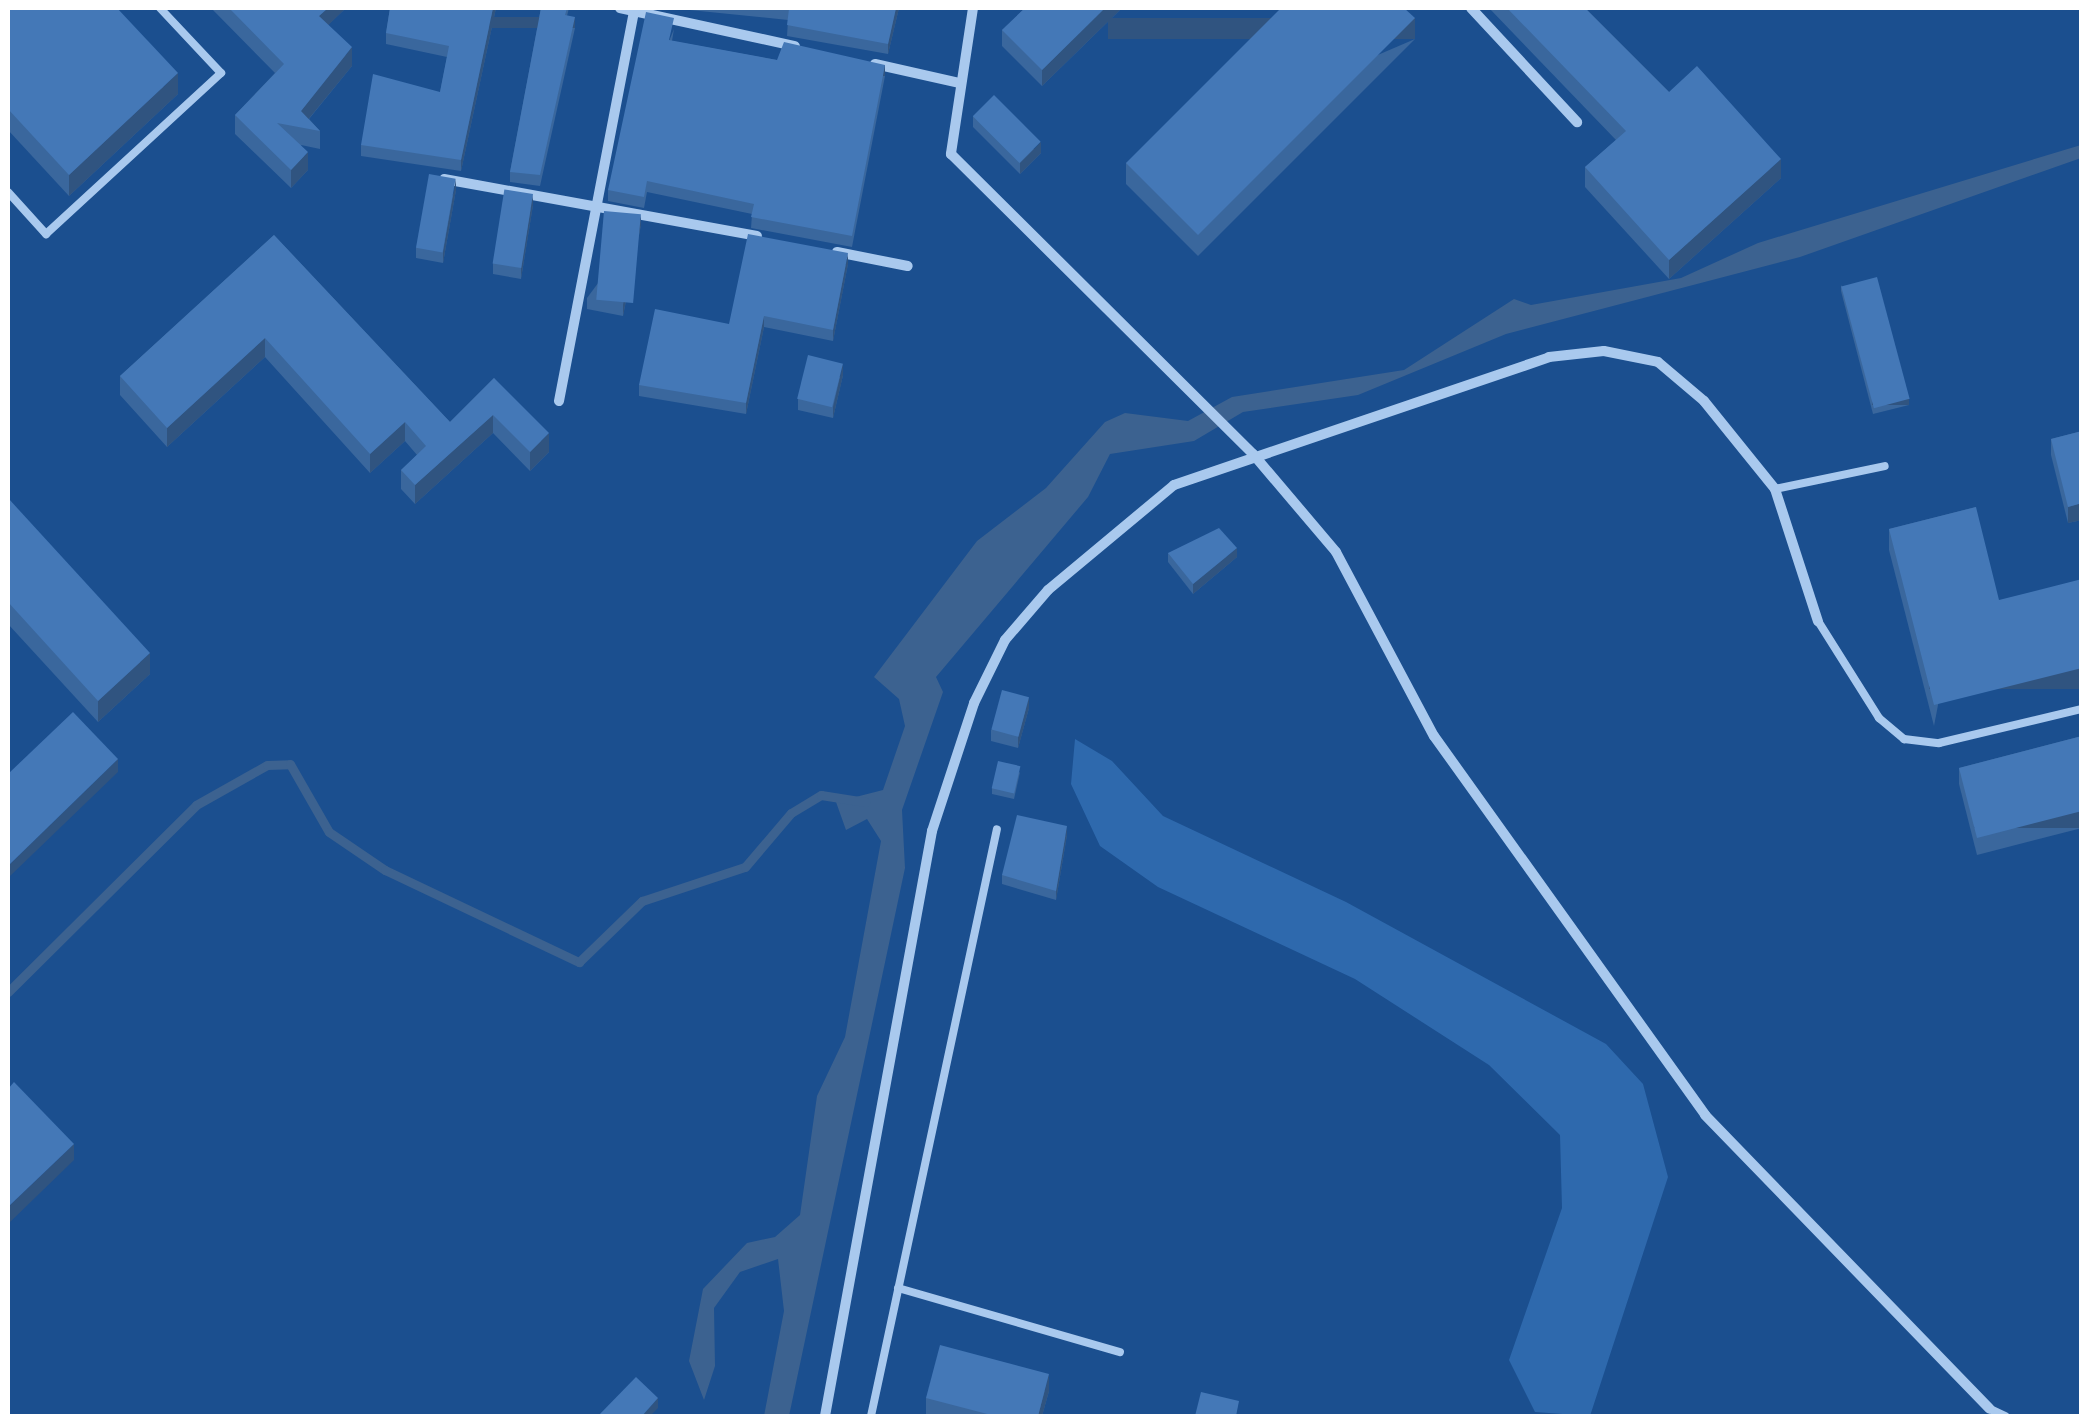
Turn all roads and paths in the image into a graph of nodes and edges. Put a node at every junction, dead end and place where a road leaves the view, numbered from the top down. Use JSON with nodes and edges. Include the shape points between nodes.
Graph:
{"nodes":[{"id":1,"x":160,"y":8,"type":"edge"},
{"id":2,"x":620,"y":8,"type":"edge"},
{"id":3,"x":973,"y":8,"type":"edge"},
{"id":4,"x":1470,"y":8,"type":"edge"},
{"id":5,"x":634,"y":9,"type":"edge"},
{"id":6,"x":806,"y":48,"type":"edge"},
{"id":7,"x":864,"y":62,"type":"edge"},
{"id":8,"x":959,"y":83,"type":"junction"},
{"id":9,"x":1577,"y":122,"type":"dead end"},
{"id":10,"x":434,"y":177,"type":"edge"},
{"id":11,"x":8,"y":192,"type":"edge"},
{"id":12,"x":599,"y":204,"type":"junction"},
{"id":13,"x":773,"y":239,"type":"edge"},
{"id":14,"x":811,"y":247,"type":"edge"},
{"id":15,"x":908,"y":266,"type":"dead end"},
{"id":16,"x":559,"y":400,"type":"dead end"},
{"id":17,"x":1253,"y":454,"type":"junction"},
{"id":18,"x":1885,"y":466,"type":"dead end"},
{"id":19,"x":1775,"y":490,"type":"junction"},
{"id":20,"x":1818,"y":620,"type":"joint"},
{"id":21,"x":2082,"y":709,"type":"edge"},
{"id":22,"x":997,"y":829,"type":"dead end"},
{"id":23,"x":898,"y":1288,"type":"junction"},
{"id":24,"x":1120,"y":1352,"type":"dead end"},
{"id":25,"x":1990,"y":1409,"type":"joint"},
{"id":26,"x":825,"y":1416,"type":"edge"},
{"id":27,"x":872,"y":1416,"type":"edge"},
{"id":28,"x":2005,"y":1416,"type":"edge"}],
"edges":[{"from":1,"to":11,"type":"lane","via":[[222,74],[46,234]]},
{"from":2,"to":5,"type":"street"},
{"from":3,"to":8,"type":"street"},
{"from":4,"to":9,"type":"street"},
{"from":5,"to":6,"type":"street"},
{"from":5,"to":12,"type":"street"},
{"from":7,"to":8,"type":"street"},
{"from":8,"to":17,"type":"street","via":[[950,154]]},
{"from":10,"to":12,"type":"street"},
{"from":12,"to":13,"type":"street"},
{"from":12,"to":16,"type":"street"},
{"from":14,"to":15,"type":"street"},
{"from":17,"to":19,"type":"street","via":[[1550,357],[1604,351],[1658,362],[1704,401]]},
{"from":17,"to":25,"type":"street","via":[[1336,552],[1434,736],[1706,1115]]},
{"from":17,"to":26,"type":"street","via":[[1174,485],[1048,590],[1005,640],[974,703],[932,831]]},
{"from":18,"to":19,"type":"lane"},
{"from":19,"to":20,"type":"street"},
{"from":20,"to":21,"type":"lane","via":[[1879,718],[1904,738],[1939,744]]},
{"from":22,"to":23,"type":"lane"},
{"from":23,"to":24,"type":"lane"},
{"from":23,"to":27,"type":"lane"},
{"from":25,"to":28,"type":"lane"}]}
